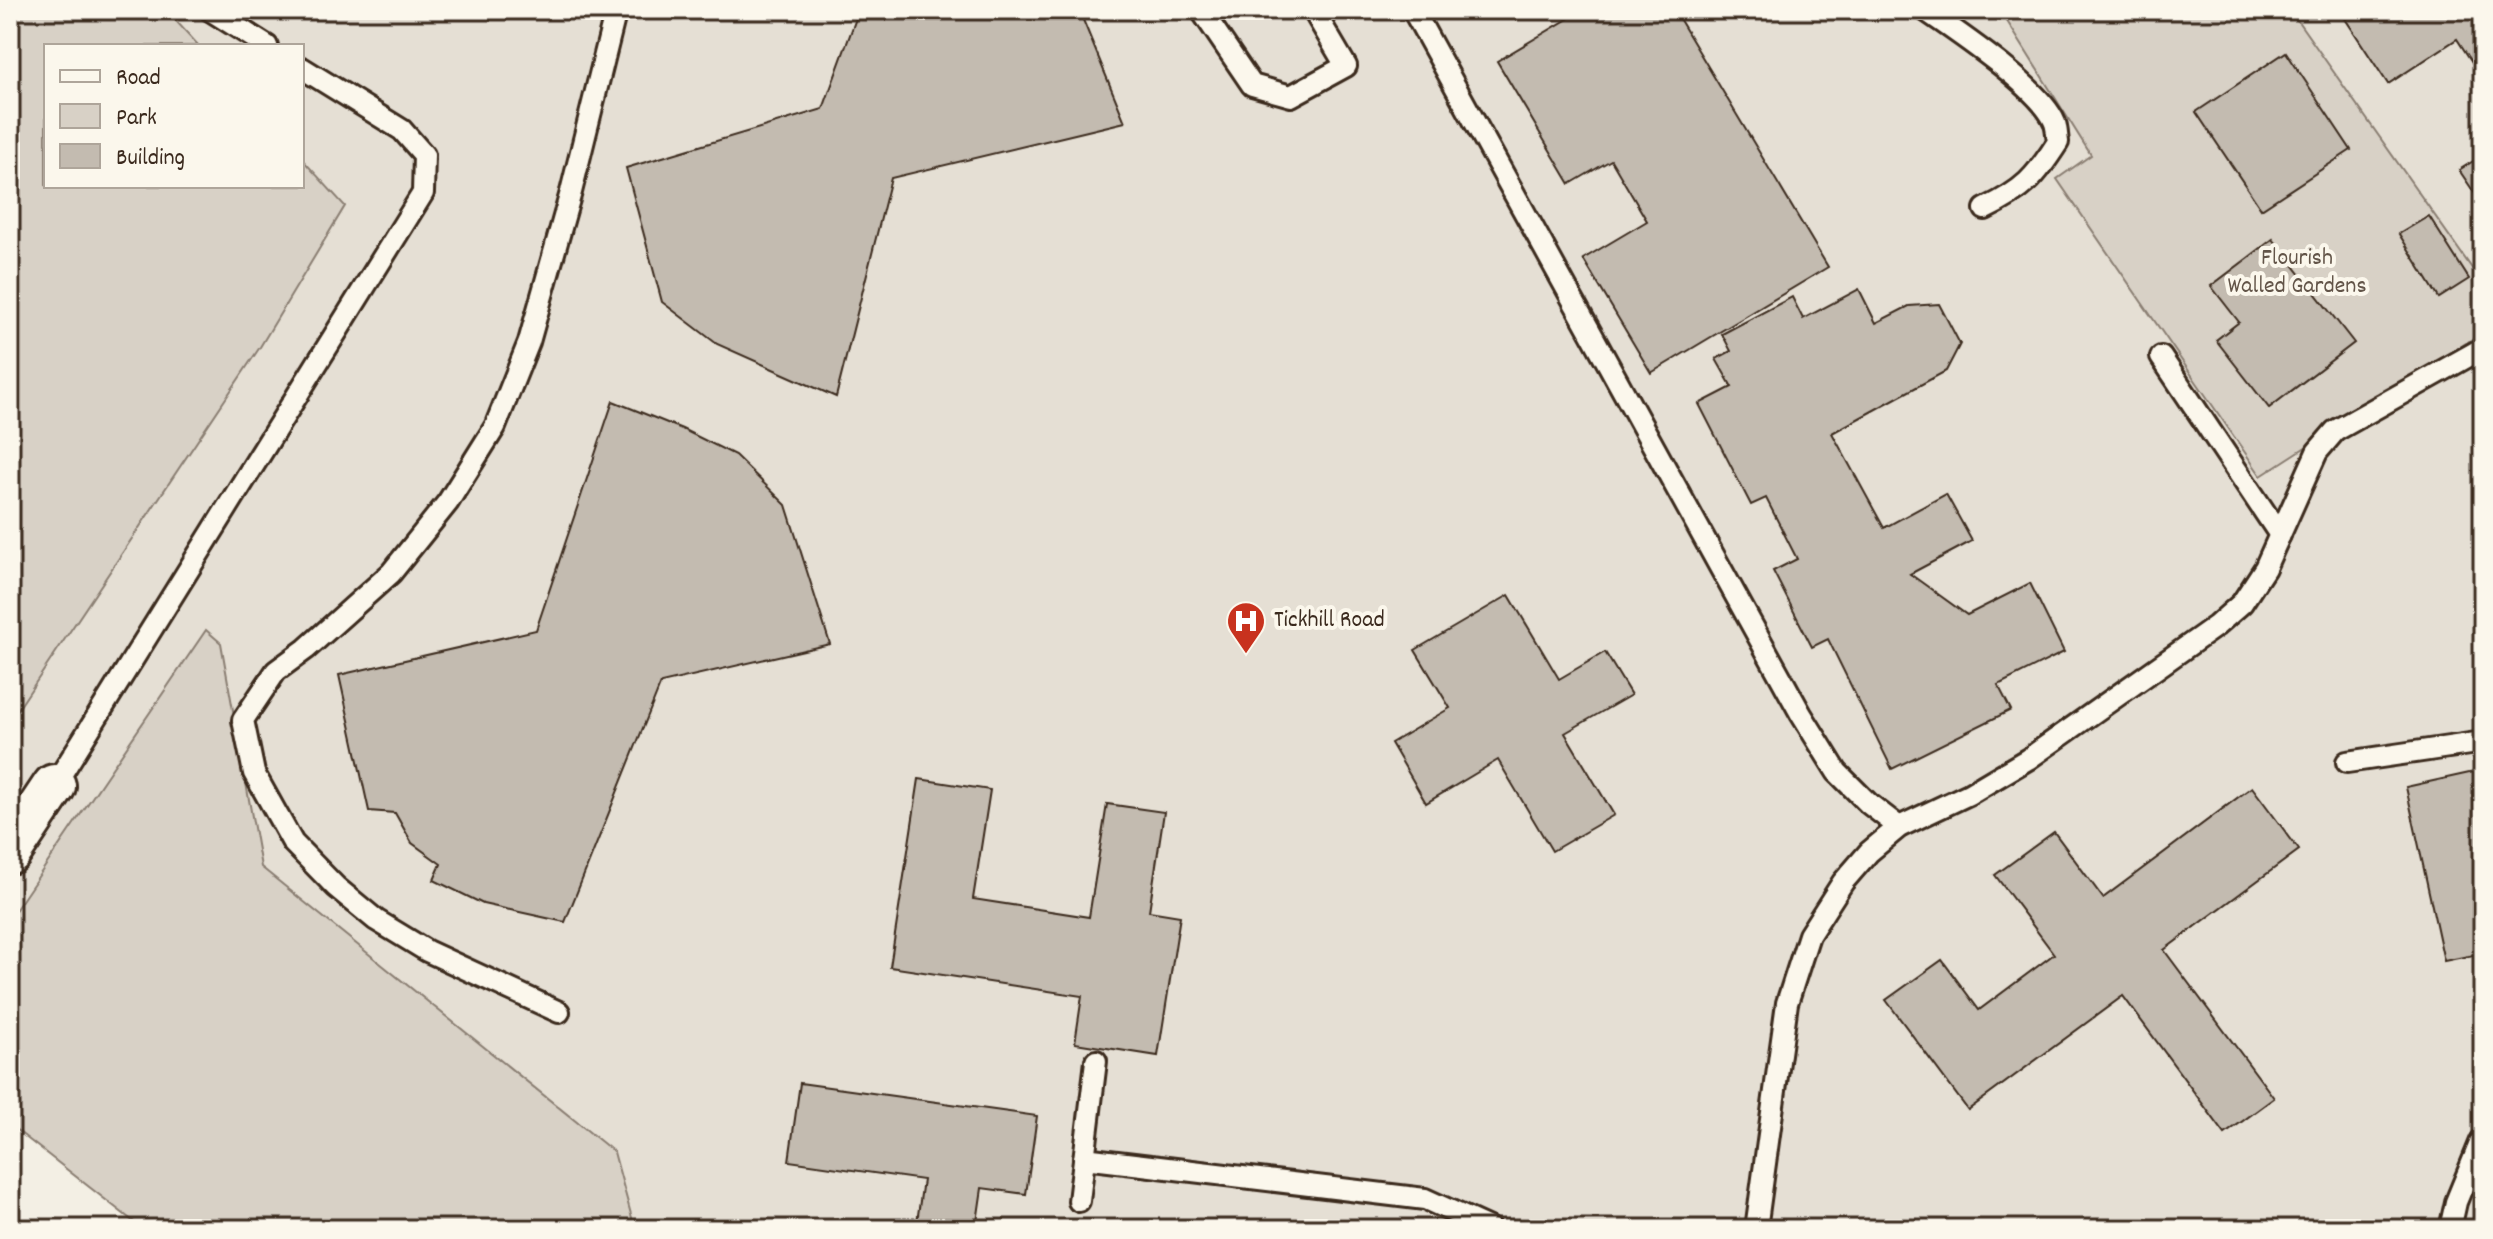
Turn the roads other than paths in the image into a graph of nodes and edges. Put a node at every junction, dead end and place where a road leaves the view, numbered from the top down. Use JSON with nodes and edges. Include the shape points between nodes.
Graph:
{"nodes":[{"id":1,"x":210,"y":10,"type":"edge"},
{"id":2,"x":616,"y":10,"type":"edge"},
{"id":3,"x":1201,"y":10,"type":"edge"},
{"id":4,"x":1313,"y":10,"type":"edge"},
{"id":5,"x":1413,"y":10,"type":"edge"},
{"id":6,"x":1925,"y":10,"type":"edge"},
{"id":7,"x":264,"y":44,"type":"edge"},
{"id":8,"x":304,"y":69,"type":"edge"},
{"id":9,"x":1985,"y":209,"type":"dead end"},
{"id":10,"x":2483,"y":348,"type":"edge"},
{"id":11,"x":2161,"y":357,"type":"dead end"},
{"id":12,"x":2280,"y":535,"type":"junction"},
{"id":13,"x":2483,"y":742,"type":"edge"},
{"id":14,"x":2347,"y":762,"type":"dead end"},
{"id":15,"x":54,"y":786,"type":"joint"},
{"id":16,"x":1899,"y":827,"type":"junction"},
{"id":17,"x":10,"y":852,"type":"edge"},
{"id":18,"x":559,"y":1012,"type":"dead end"},
{"id":19,"x":1096,"y":1061,"type":"dead end"},
{"id":20,"x":2481,"y":1141,"type":"edge"},
{"id":21,"x":1084,"y":1158,"type":"junction"},
{"id":22,"x":1079,"y":1201,"type":"dead end"},
{"id":23,"x":1491,"y":1229,"type":"edge"},
{"id":24,"x":1756,"y":1229,"type":"edge"},
{"id":25,"x":2450,"y":1229,"type":"edge"}],
"edges":[{"from":1,"to":7,"type":"lane"},
{"from":2,"to":18,"type":"lane","via":[[529,342],[495,427],[448,502],[391,573],[276,671],[243,720],[254,773],[293,843],[336,887],[427,951]]},
{"from":3,"to":4,"type":"lane","via":[[1252,85],[1291,96],[1346,66]]},
{"from":5,"to":16,"type":"lane","via":[[1801,714],[1837,772]]},
{"from":6,"to":9,"type":"lane","via":[[2014,76],[2054,122],[2058,142],[2042,167],[2024,188]]},
{"from":8,"to":15,"type":"lane","via":[[402,130],[424,155],[423,193]]},
{"from":10,"to":12,"type":"lane","via":[[2335,431],[2317,452]]},
{"from":11,"to":12,"type":"lane"},
{"from":12,"to":16,"type":"lane","via":[[2242,603],[2216,626],[2028,759]]},
{"from":13,"to":14,"type":"lane"},
{"from":15,"to":17,"type":"street"},
{"from":16,"to":24,"type":"lane","via":[[1843,882],[1809,935],[1787,1003]]},
{"from":19,"to":21,"type":"lane"},
{"from":20,"to":25,"type":"lane"},
{"from":21,"to":22,"type":"lane"},
{"from":21,"to":23,"type":"lane","via":[[1425,1199]]}]}
